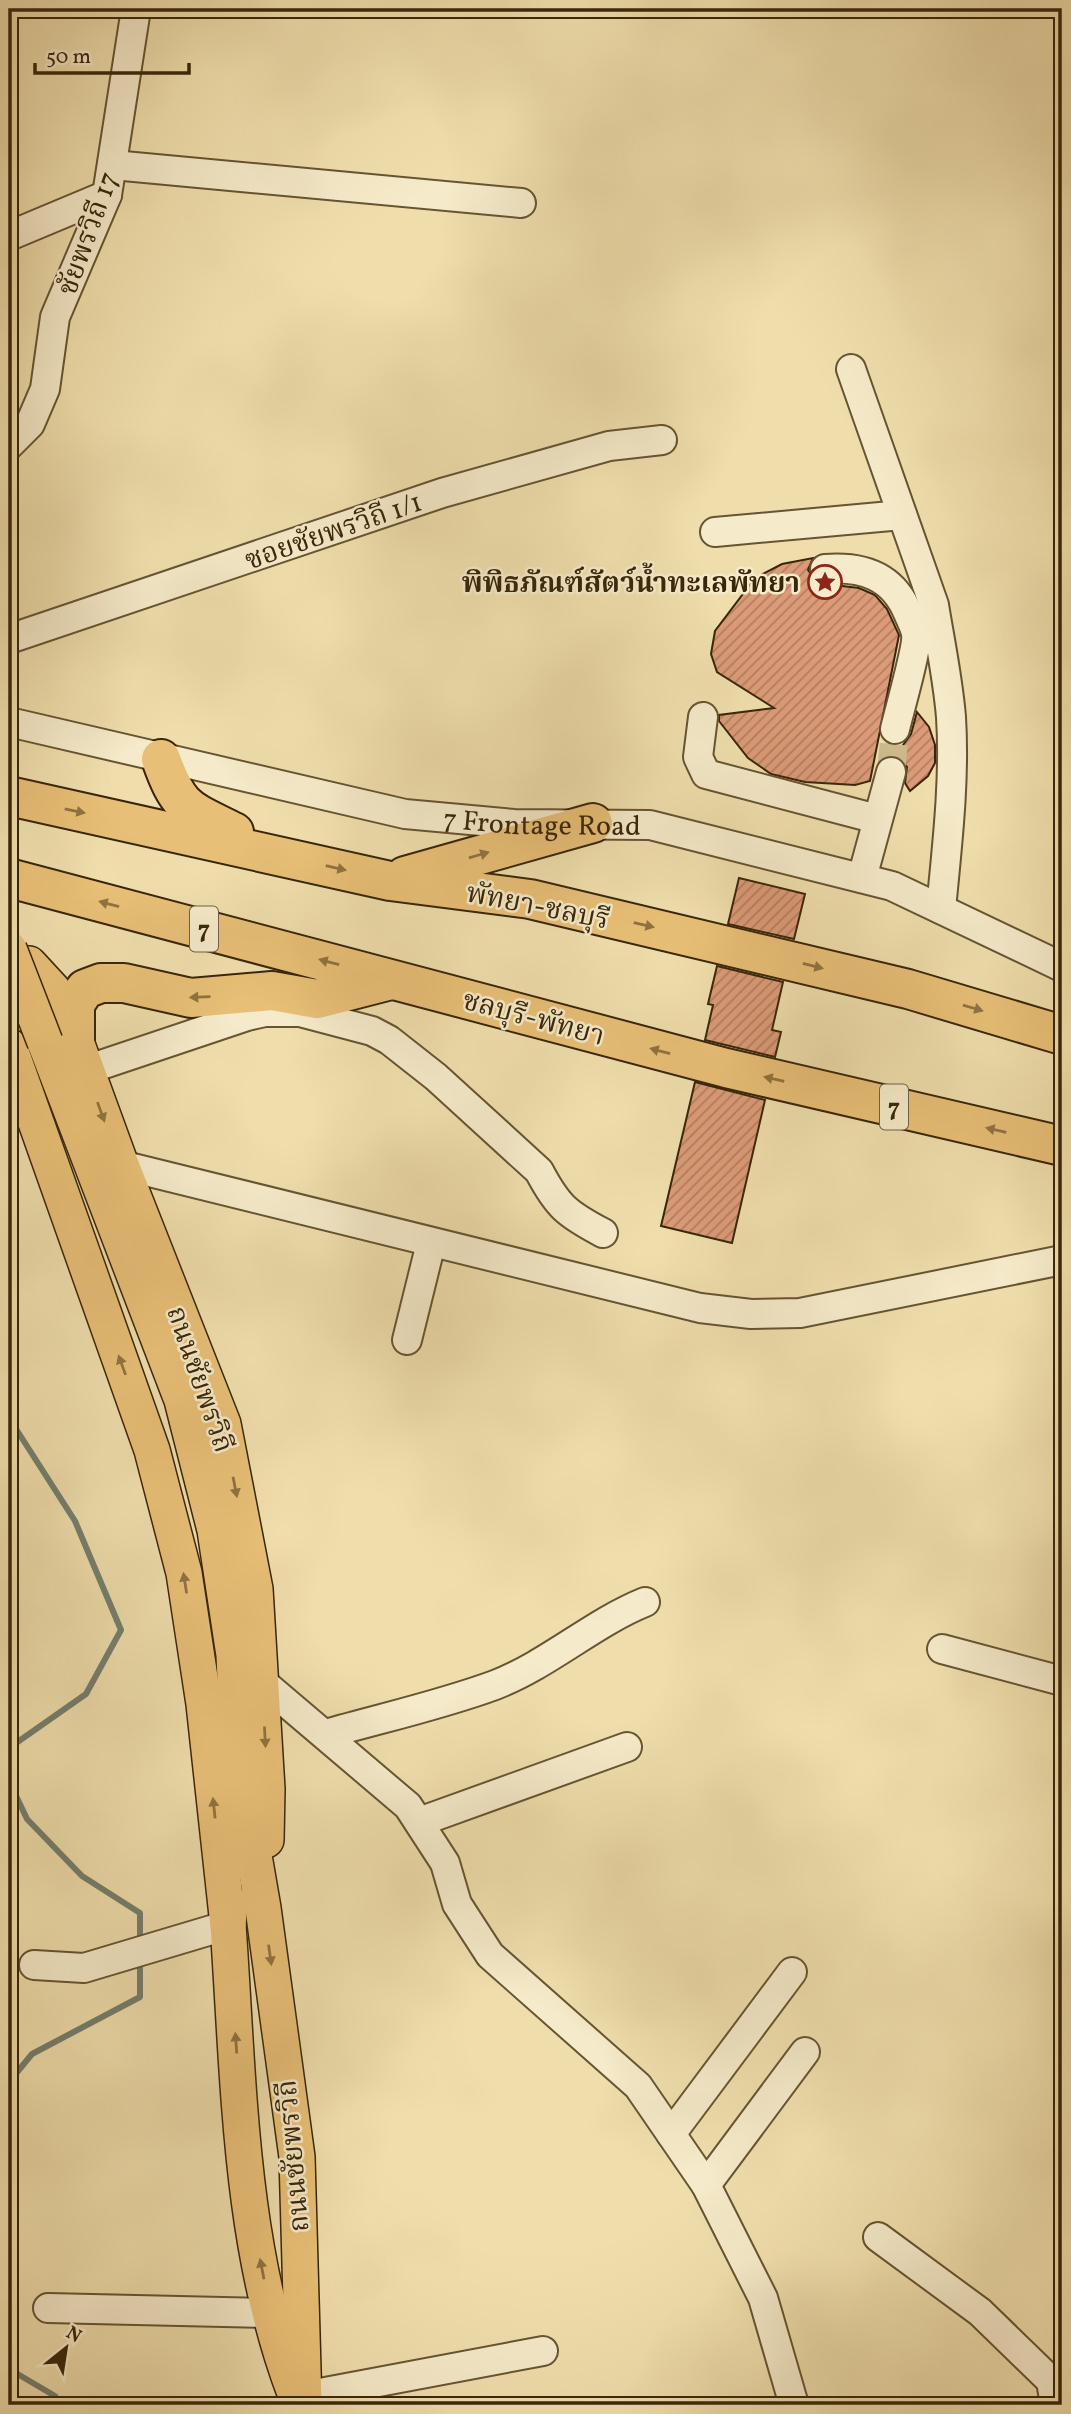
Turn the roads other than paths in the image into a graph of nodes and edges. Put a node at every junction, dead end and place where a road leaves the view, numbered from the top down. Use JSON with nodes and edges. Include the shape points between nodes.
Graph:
{"nodes":[{"id":1,"x":136,"y":9,"type":"edge"},
{"id":2,"x":113,"y":165,"type":"junction"},
{"id":3,"x":107,"y":195,"type":"junction"},
{"id":4,"x":521,"y":203,"type":"dead end"},
{"id":5,"x":9,"y":236,"type":"edge"},
{"id":6,"x":851,"y":369,"type":"dead end"},
{"id":7,"x":662,"y":440,"type":"dead end"},
{"id":8,"x":9,"y":446,"type":"edge"},
{"id":9,"x":902,"y":515,"type":"junction"},
{"id":10,"x":715,"y":532,"type":"dead end"},
{"id":11,"x":825,"y":569,"type":"dead end"},
{"id":12,"x":927,"y":632,"type":"junction"},
{"id":13,"x":9,"y":639,"type":"edge"},
{"id":14,"x":703,"y":717,"type":"dead end"},
{"id":15,"x":9,"y":722,"type":"edge"},
{"id":16,"x":895,"y":729,"type":"tunnel mouth"},
{"id":17,"x":161,"y":759,"type":"junction"},
{"id":18,"x":891,"y":772,"type":"tunnel mouth"},
{"id":19,"x":9,"y":796,"type":"edge"},
{"id":20,"x":877,"y":819,"type":"junction"},
{"id":21,"x":593,"y":823,"type":"junction"},
{"id":22,"x":283,"y":856,"type":"junction"},
{"id":23,"x":9,"y":878,"type":"edge"},
{"id":24,"x":862,"y":878,"type":"junction"},
{"id":25,"x":390,"y":881,"type":"junction"},
{"id":26,"x":942,"y":909,"type":"junction"},
{"id":27,"x":16,"y":957,"type":"edge"},
{"id":28,"x":1062,"y":967,"type":"edge"},
{"id":29,"x":395,"y":979,"type":"junction"},
{"id":30,"x":1062,"y":1035,"type":"edge"},
{"id":31,"x":9,"y":1046,"type":"edge"},
{"id":32,"x":69,"y":1050,"type":"junction"},
{"id":33,"x":1062,"y":1146,"type":"edge"},
{"id":34,"x":121,"y":1165,"type":"junction"},
{"id":35,"x":603,"y":1233,"type":"dead end"},
{"id":36,"x":430,"y":1243,"type":"junction"},
{"id":37,"x":1062,"y":1261,"type":"edge"},
{"id":38,"x":407,"y":1340,"type":"dead end"},
{"id":39,"x":645,"y":1602,"type":"dead end"},
{"id":40,"x":942,"y":1649,"type":"dead end"},
{"id":41,"x":1062,"y":1681,"type":"edge"},
{"id":42,"x":262,"y":1682,"type":"junction"},
{"id":43,"x":326,"y":1734,"type":"junction"},
{"id":44,"x":627,"y":1747,"type":"dead end"},
{"id":45,"x":243,"y":1791,"type":"junction"},
{"id":46,"x":419,"y":1822,"type":"junction"},
{"id":47,"x":263,"y":1908,"type":"junction"},
{"id":48,"x":228,"y":1925,"type":"junction"},
{"id":49,"x":34,"y":1965,"type":"dead end"},
{"id":50,"x":792,"y":1972,"type":"dead end"},
{"id":51,"x":805,"y":2052,"type":"dead end"},
{"id":52,"x":671,"y":2134,"type":"junction"},
{"id":53,"x":244,"y":2155,"type":"junction"},
{"id":54,"x":297,"y":2157,"type":"junction"},
{"id":55,"x":706,"y":2185,"type":"junction"},
{"id":56,"x":878,"y":2237,"type":"dead end"},
{"id":57,"x":48,"y":2308,"type":"dead end"},
{"id":58,"x":270,"y":2313,"type":"junction"},
{"id":59,"x":543,"y":2351,"type":"dead end"},
{"id":60,"x":303,"y":2402,"type":"edge"},
{"id":61,"x":794,"y":2405,"type":"edge"},
{"id":62,"x":1055,"y":2405,"type":"edge"}],
"edges":[{"from":1,"to":2,"type":"street","name":"ชัยพรวิถี 17"},
{"from":2,"to":3,"type":"street","name":"ชัยพรวิถี 17"},
{"from":2,"to":4,"type":"street"},
{"from":3,"to":5,"type":"street"},
{"from":3,"to":8,"type":"street","name":"ชัยพรวิถี 17","via":[[55,317],[45,388],[30,424]]},
{"from":6,"to":9,"type":"street"},
{"from":7,"to":13,"type":"street","name":"ซอยชัยพรวิถี 1/1","via":[[609,446],[442,494]]},
{"from":9,"to":10,"type":"street"},
{"from":9,"to":12,"type":"street","via":[[934,605]]},
{"from":11,"to":12,"type":"street","via":[[870,571],[891,585]]},
{"from":12,"to":16,"type":"street"},
{"from":12,"to":26,"type":"street","via":[[951,717]]},
{"from":14,"to":20,"type":"street","via":[[698,757],[706,774]]},
{"from":15,"to":17,"type":"street","name":"7 Frontage Road"},
{"from":17,"to":21,"type":"street","name":"7 Frontage Road","via":[[405,814],[514,824]]},
{"from":17,"to":22,"type":"highway","via":[[172,791],[188,809]]},
{"from":18,"to":20,"type":"street"},
{"from":19,"to":22,"type":"highway","name":"พัทยา-ชลบุรี","one_way":true},
{"from":20,"to":24,"type":"street"},
{"from":21,"to":24,"type":"street","name":"7 Frontage Road","via":[[650,825]]},
{"from":25,"to":21,"type":"highway","one_way":true},
{"from":22,"to":25,"type":"highway","name":"พัทยา-ชลบุรี","one_way":true},
{"from":29,"to":23,"type":"highway","name":"ชลบุรี-พัทยา","number":"7","one_way":true},
{"from":24,"to":26,"type":"street","name":"7 Frontage Road"},
{"from":25,"to":30,"type":"highway","name":"พัทยา-ชลบุรี","one_way":true,"via":[[530,899],[908,989]]},
{"from":26,"to":28,"type":"street","name":"7 Frontage Road"},
{"from":27,"to":32,"type":"main road","name":"ถนนชัยพรวิถี","bridge":true},
{"from":29,"to":32,"type":"highway","one_way":true,"via":[[317,999],[272,991],[191,998],[124,983],[101,983],[85,989],[75,1004]]},
{"from":33,"to":29,"type":"highway","name":"ชลบุรี-พัทยา","number":"7","one_way":true,"via":[[726,1068]]},
{"from":48,"to":31,"type":"main road","name":"ถนนชัยพรวิถี","one_way":true,"via":[[204,1704],[184,1573],[152,1450]]},
{"from":32,"to":34,"type":"main road","name":"ถนนชัยพรวิถี","one_way":true},
{"from":32,"to":35,"type":"street","via":[[204,1029],[265,1012],[300,1012],[372,1031],[407,1051],[539,1171],[550,1194],[570,1216]]},
{"from":32,"to":45,"type":"main road","name":"ถนนชัยพรวิถี","via":[[182,1400],[217,1544],[234,1655]]},
{"from":34,"to":36,"type":"street"},
{"from":34,"to":42,"type":"main road","name":"ถนนชัยพรวิถี","one_way":true,"via":[[223,1424],[255,1589]]},
{"from":36,"to":37,"type":"street","via":[[700,1308],[751,1314],[800,1313]]},
{"from":36,"to":38,"type":"street"},
{"from":39,"to":43,"type":"street","via":[[497,1684]]},
{"from":40,"to":41,"type":"street"},
{"from":42,"to":43,"type":"street"},
{"from":42,"to":47,"type":"main road","name":"ถนนชัยพรวิถี","one_way":true,"via":[[267,1789]]},
{"from":43,"to":46,"type":"street","via":[[408,1806]]},
{"from":44,"to":46,"type":"street"},
{"from":45,"to":47,"type":"main road","name":"ถนนชัยพรวิถี"},
{"from":45,"to":48,"type":"main road","name":"ถนนชัยพรวิถี"},
{"from":46,"to":52,"type":"street","via":[[445,1863],[457,1904],[490,1955],[639,2086]]},
{"from":47,"to":54,"type":"main road","name":"ถนนชัยพรวิถี","one_way":true},
{"from":48,"to":49,"type":"street","via":[[84,1968]]},
{"from":53,"to":48,"type":"main road","name":"ถนนชัยพรวิถี","one_way":true},
{"from":50,"to":52,"type":"street"},
{"from":51,"to":55,"type":"street"},
{"from":52,"to":55,"type":"street"},
{"from":53,"to":54,"type":"main road"},
{"from":58,"to":53,"type":"main road","name":"ถนนชัยพรวิถี","one_way":true},
{"from":54,"to":60,"type":"main road","name":"ถนนชัยพรวิถี"},
{"from":55,"to":61,"type":"street","via":[[763,2298]]},
{"from":56,"to":62,"type":"street","via":[[980,2312],[1051,2381]]},
{"from":57,"to":58,"type":"street"},
{"from":58,"to":60,"type":"main road","name":"ถนนชัยพรวิถี","via":[[276,2344]]},
{"from":59,"to":60,"type":"street"}]}
